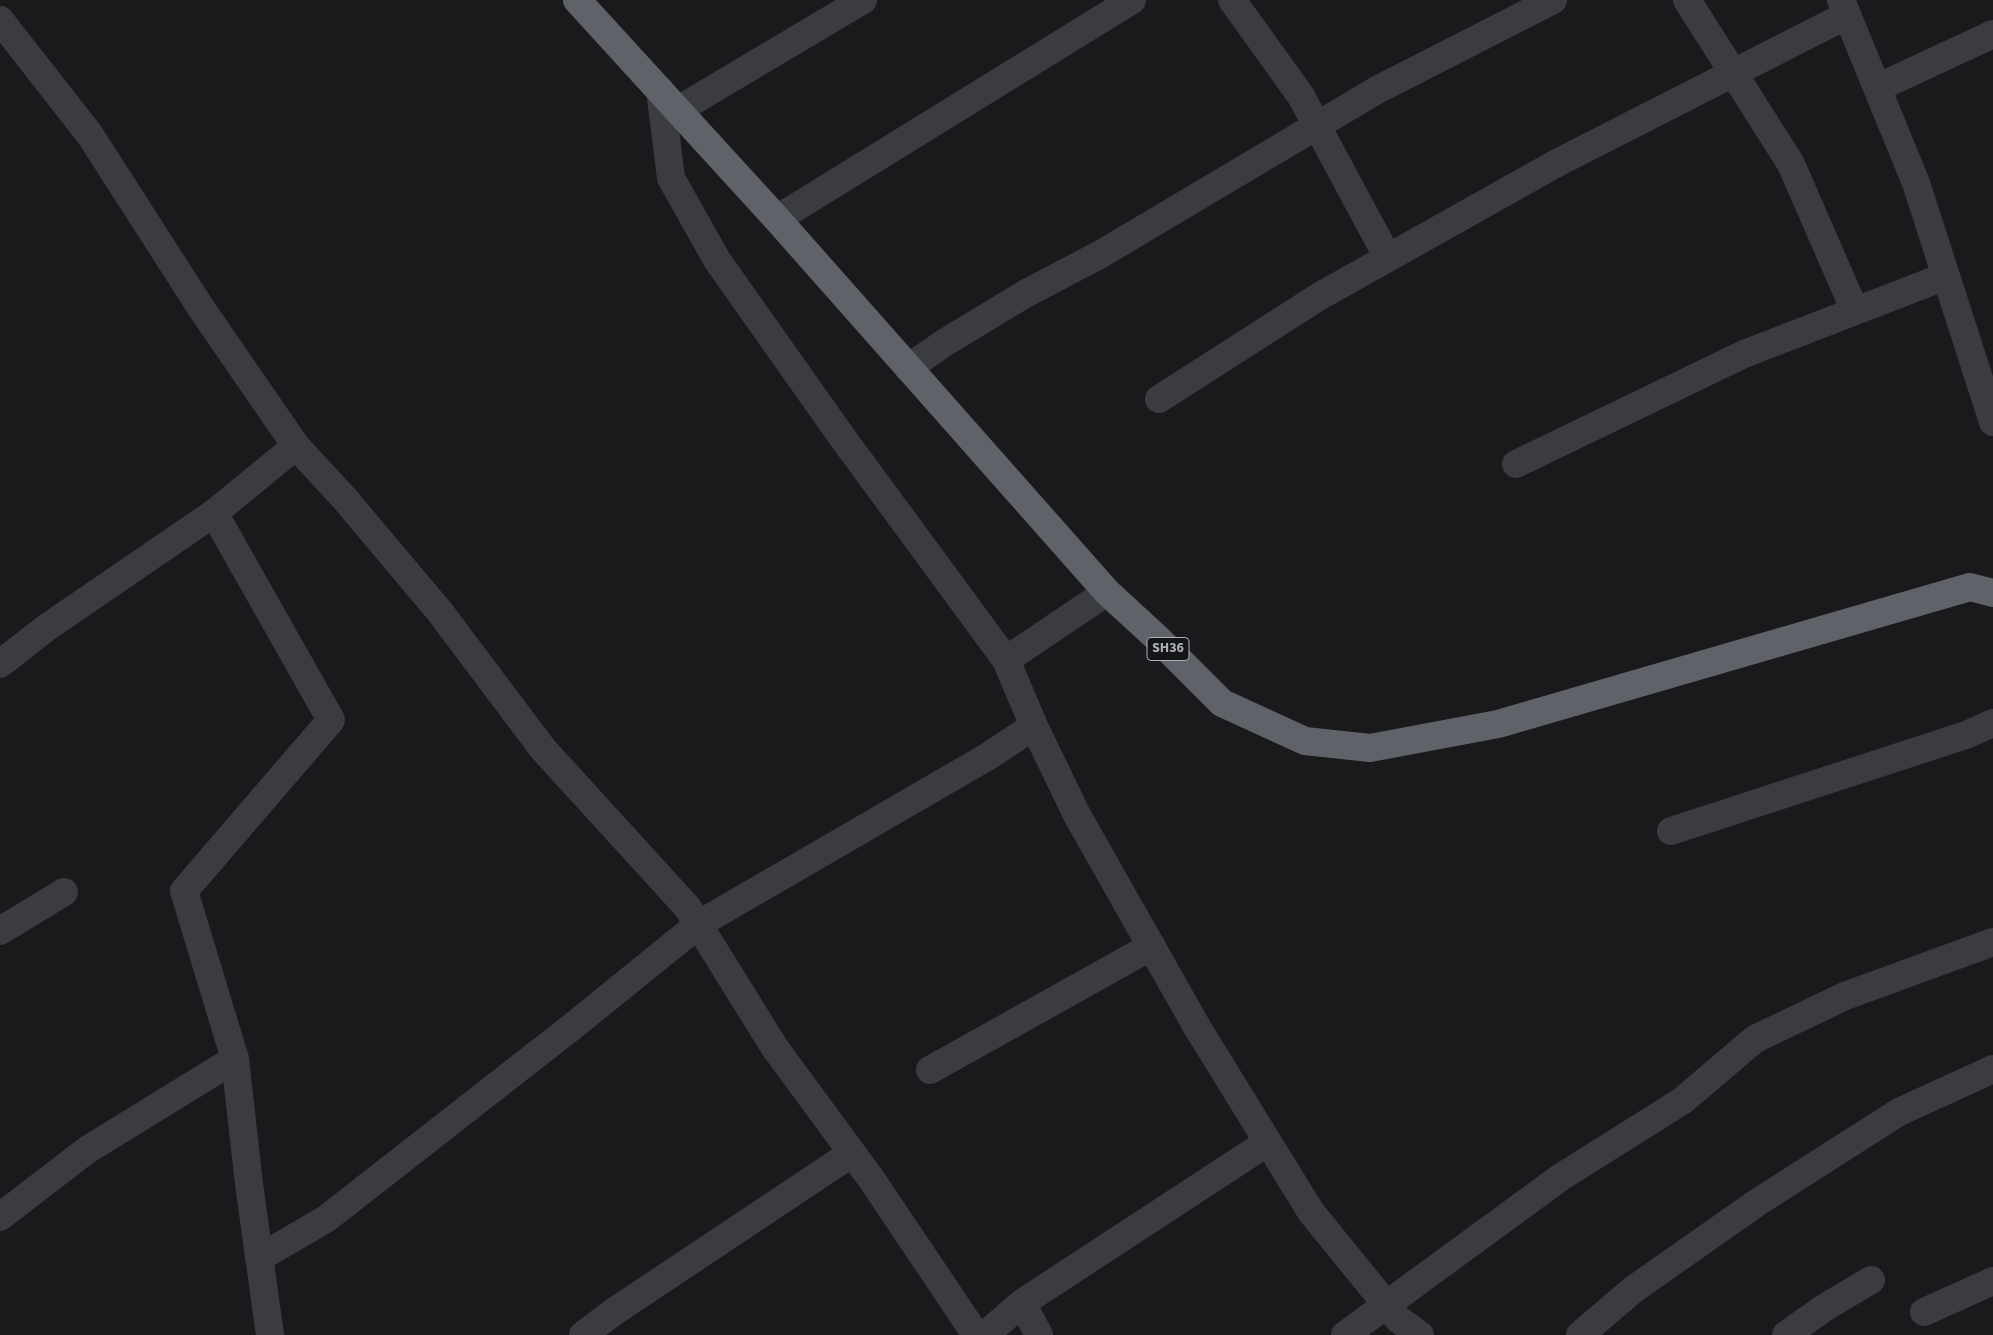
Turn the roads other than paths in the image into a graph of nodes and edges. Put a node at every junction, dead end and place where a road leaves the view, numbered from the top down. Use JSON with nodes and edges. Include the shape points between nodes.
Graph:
{"nodes":[{"id":1,"x":577,"y":0,"type":"edge"},
{"id":2,"x":863,"y":0,"type":"edge"},
{"id":3,"x":1132,"y":0,"type":"edge"},
{"id":4,"x":1232,"y":0,"type":"edge"},
{"id":5,"x":1553,"y":0,"type":"edge"},
{"id":6,"x":1687,"y":0,"type":"edge"},
{"id":7,"x":1844,"y":7,"type":"edge"},
{"id":8,"x":0,"y":20,"type":"edge"},
{"id":9,"x":1993,"y":34,"type":"edge"},
{"id":10,"x":1734,"y":72,"type":"junction"},
{"id":11,"x":1877,"y":88,"type":"junction"},
{"id":12,"x":660,"y":90,"type":"junction"},
{"id":13,"x":678,"y":110,"type":"junction"},
{"id":14,"x":1317,"y":126,"type":"junction"},
{"id":15,"x":777,"y":219,"type":"junction"},
{"id":16,"x":1388,"y":258,"type":"junction"},
{"id":17,"x":1946,"y":276,"type":"junction"},
{"id":18,"x":1855,"y":311,"type":"junction"},
{"id":19,"x":908,"y":368,"type":"junction"},
{"id":20,"x":1159,"y":399,"type":"dead end"},
{"id":21,"x":1993,"y":422,"type":"edge"},
{"id":22,"x":296,"y":446,"type":"junction"},
{"id":23,"x":1516,"y":464,"type":"dead end"},
{"id":24,"x":214,"y":513,"type":"junction"},
{"id":25,"x":1107,"y":592,"type":"junction"},
{"id":26,"x":1993,"y":592,"type":"edge"},
{"id":27,"x":1006,"y":660,"type":"junction"},
{"id":28,"x":0,"y":664,"type":"edge"},
{"id":29,"x":1993,"y":723,"type":"edge"},
{"id":30,"x":1034,"y":726,"type":"junction"},
{"id":31,"x":1671,"y":831,"type":"dead end"},
{"id":32,"x":64,"y":892,"type":"dead end"},
{"id":33,"x":698,"y":924,"type":"junction"},
{"id":34,"x":0,"y":931,"type":"edge"},
{"id":35,"x":1993,"y":942,"type":"edge"},
{"id":36,"x":1152,"y":946,"type":"junction"},
{"id":37,"x":235,"y":1058,"type":"junction"},
{"id":38,"x":1993,"y":1069,"type":"edge"},
{"id":39,"x":930,"y":1070,"type":"dead end"},
{"id":40,"x":1268,"y":1142,"type":"junction"},
{"id":41,"x":852,"y":1153,"type":"junction"},
{"id":42,"x":0,"y":1217,"type":"edge"},
{"id":43,"x":259,"y":1258,"type":"junction"},
{"id":44,"x":1871,"y":1280,"type":"dead end"},
{"id":45,"x":1993,"y":1281,"type":"edge"},
{"id":46,"x":1022,"y":1303,"type":"junction"},
{"id":47,"x":1387,"y":1305,"type":"junction"},
{"id":48,"x":1924,"y":1312,"type":"dead end"},
{"id":49,"x":270,"y":1335,"type":"edge"},
{"id":50,"x":583,"y":1335,"type":"edge"},
{"id":51,"x":976,"y":1335,"type":"edge"},
{"id":52,"x":985,"y":1335,"type":"edge"},
{"id":53,"x":1039,"y":1335,"type":"edge"},
{"id":54,"x":1345,"y":1335,"type":"edge"},
{"id":55,"x":1420,"y":1335,"type":"edge"},
{"id":56,"x":1580,"y":1335,"type":"edge"},
{"id":57,"x":1786,"y":1335,"type":"edge"}],
"edges":[{"from":1,"to":12,"type":"highway","number":"SH36"},
{"from":2,"to":13,"type":"street"},
{"from":3,"to":15,"type":"street"},
{"from":4,"to":14,"type":"street","via":[[1302,96]]},
{"from":5,"to":14,"type":"street","via":[[1377,90]]},
{"from":6,"to":10,"type":"street"},
{"from":7,"to":10,"type":"street"},
{"from":7,"to":11,"type":"street"},
{"from":8,"to":22,"type":"street","via":[[90,135],[201,308]]},
{"from":9,"to":11,"type":"street"},
{"from":10,"to":16,"type":"street","via":[[1557,163]]},
{"from":10,"to":18,"type":"street","via":[[1792,164]]},
{"from":11,"to":17,"type":"street","via":[[1916,183]]},
{"from":12,"to":13,"type":"highway","number":"SH36"},
{"from":12,"to":27,"type":"street","via":[[671,178],[717,260]]},
{"from":13,"to":15,"type":"highway","number":"SH36"},
{"from":14,"to":16,"type":"street"},
{"from":14,"to":19,"type":"street","via":[[1101,254],[1025,294]]},
{"from":15,"to":19,"type":"highway","number":"SH36"},
{"from":16,"to":20,"type":"street","via":[[1320,296]]},
{"from":17,"to":18,"type":"street"},
{"from":17,"to":21,"type":"street"},
{"from":18,"to":23,"type":"street","via":[[1744,354]]},
{"from":19,"to":25,"type":"highway","number":"SH36"},
{"from":22,"to":24,"type":"street"},
{"from":22,"to":33,"type":"street","via":[[440,612],[543,749],[688,908]]},
{"from":24,"to":28,"type":"street","via":[[46,628]]},
{"from":24,"to":37,"type":"street","via":[[332,720],[184,891]]},
{"from":25,"to":26,"type":"highway","number":"SH36","via":[[1222,703],[1305,742],[1370,748],[1498,724],[1970,587]]},
{"from":25,"to":27,"type":"street"},
{"from":27,"to":30,"type":"street"},
{"from":29,"to":31,"type":"street","via":[[1966,735]]},
{"from":30,"to":33,"type":"street","via":[[987,757]]},
{"from":30,"to":36,"type":"street","via":[[1077,815]]},
{"from":32,"to":34,"type":"street"},
{"from":33,"to":41,"type":"street","via":[[775,1048]]},
{"from":33,"to":43,"type":"street","via":[[326,1219]]},
{"from":35,"to":47,"type":"street","via":[[1845,996],[1755,1039],[1682,1101],[1561,1177]]},
{"from":36,"to":39,"type":"street"},
{"from":36,"to":40,"type":"street"},
{"from":37,"to":42,"type":"street","via":[[87,1150]]},
{"from":37,"to":43,"type":"street"},
{"from":38,"to":56,"type":"street","via":[[1899,1112],[1766,1197],[1634,1289]]},
{"from":40,"to":46,"type":"street"},
{"from":40,"to":47,"type":"street","via":[[1311,1212]]},
{"from":41,"to":50,"type":"street"},
{"from":41,"to":51,"type":"street"},
{"from":43,"to":49,"type":"street"},
{"from":44,"to":57,"type":"street"},
{"from":45,"to":48,"type":"street"},
{"from":46,"to":52,"type":"street"},
{"from":46,"to":53,"type":"street"},
{"from":47,"to":54,"type":"street"},
{"from":47,"to":55,"type":"street"}]}
